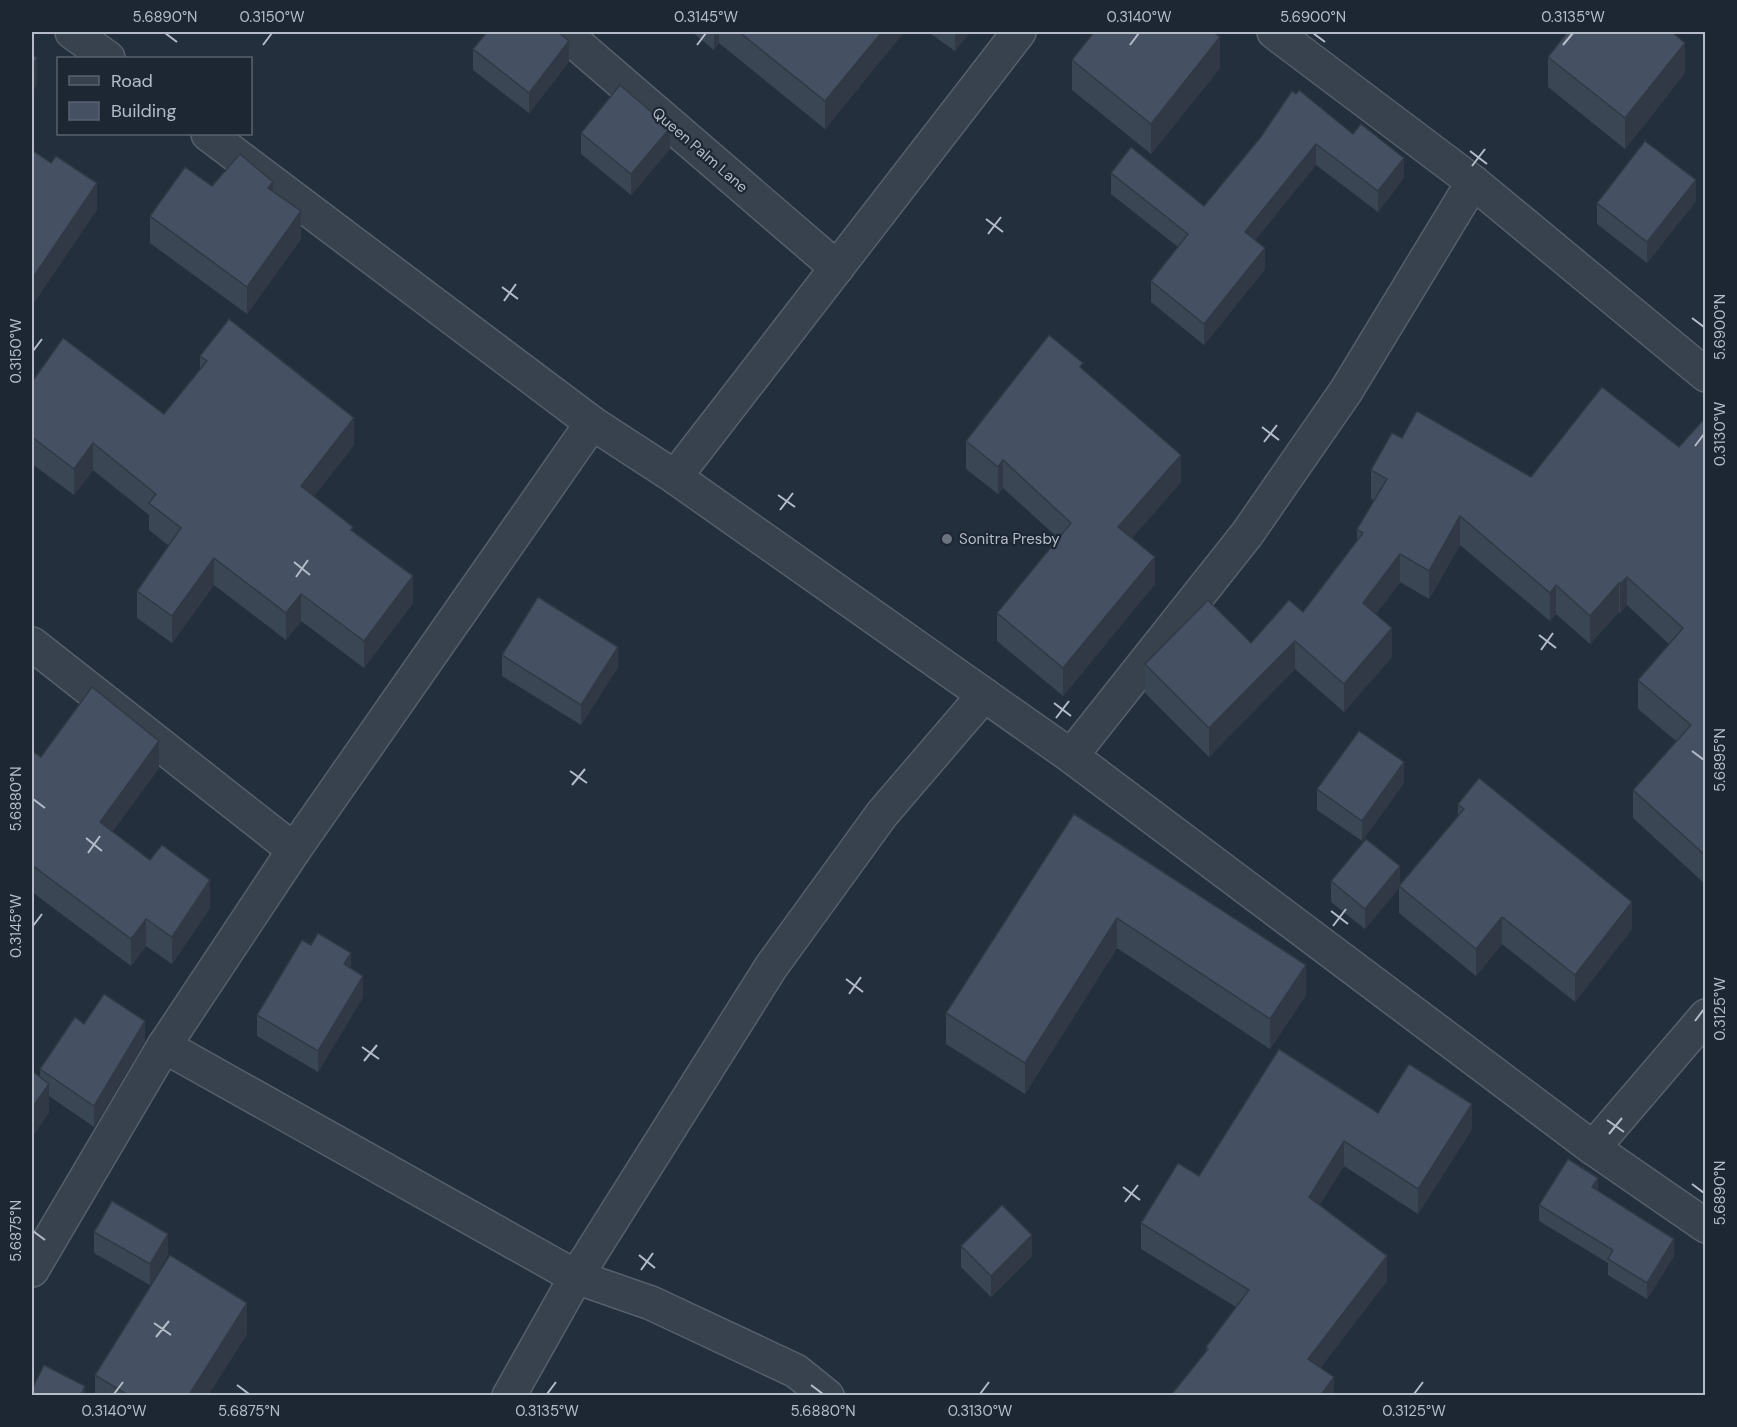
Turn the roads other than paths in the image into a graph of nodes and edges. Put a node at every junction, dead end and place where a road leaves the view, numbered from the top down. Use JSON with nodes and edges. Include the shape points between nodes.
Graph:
{"nodes":[{"id":1,"x":72,"y":32,"type":"edge"},
{"id":2,"x":563,"y":32,"type":"edge"},
{"id":3,"x":1020,"y":32,"type":"edge"},
{"id":4,"x":1274,"y":32,"type":"edge"},
{"id":5,"x":107,"y":57,"type":"edge"},
{"id":6,"x":209,"y":135,"type":"edge"},
{"id":7,"x":1473,"y":182,"type":"junction"},
{"id":8,"x":837,"y":268,"type":"junction"},
{"id":9,"x":1706,"y":375,"type":"edge"},
{"id":10,"x":592,"y":423,"type":"junction"},
{"id":11,"x":675,"y":477,"type":"junction"},
{"id":12,"x":32,"y":644,"type":"edge"},
{"id":13,"x":984,"y":695,"type":"junction"},
{"id":14,"x":1071,"y":756,"type":"junction"},
{"id":15,"x":294,"y":850,"type":"junction"},
{"id":16,"x":1706,"y":1016,"type":"edge"},
{"id":17,"x":164,"y":1046,"type":"junction"},
{"id":18,"x":1593,"y":1148,"type":"junction"},
{"id":19,"x":1706,"y":1226,"type":"edge"},
{"id":20,"x":32,"y":1270,"type":"edge"},
{"id":21,"x":576,"y":1277,"type":"junction"},
{"id":22,"x":509,"y":1395,"type":"edge"},
{"id":23,"x":827,"y":1395,"type":"edge"}],
"edges":[{"from":1,"to":5,"type":"street"},
{"from":2,"to":8,"type":"street","name":"Queen Palm Lane"},
{"from":3,"to":8,"type":"street"},
{"from":4,"to":7,"type":"street"},
{"from":6,"to":10,"type":"street"},
{"from":7,"to":9,"type":"street"},
{"from":7,"to":14,"type":"street","via":[[1346,391],[1247,534]]},
{"from":8,"to":11,"type":"street"},
{"from":10,"to":11,"type":"street"},
{"from":10,"to":15,"type":"street"},
{"from":11,"to":13,"type":"street"},
{"from":12,"to":15,"type":"street"},
{"from":13,"to":14,"type":"street"},
{"from":13,"to":21,"type":"street","via":[[882,814],[771,967]]},
{"from":14,"to":18,"type":"street"},
{"from":15,"to":17,"type":"street"},
{"from":16,"to":18,"type":"street"},
{"from":17,"to":20,"type":"street"},
{"from":17,"to":21,"type":"street"},
{"from":18,"to":19,"type":"street"},
{"from":21,"to":22,"type":"street"},
{"from":21,"to":23,"type":"street","via":[[651,1303],[786,1366]]}]}
